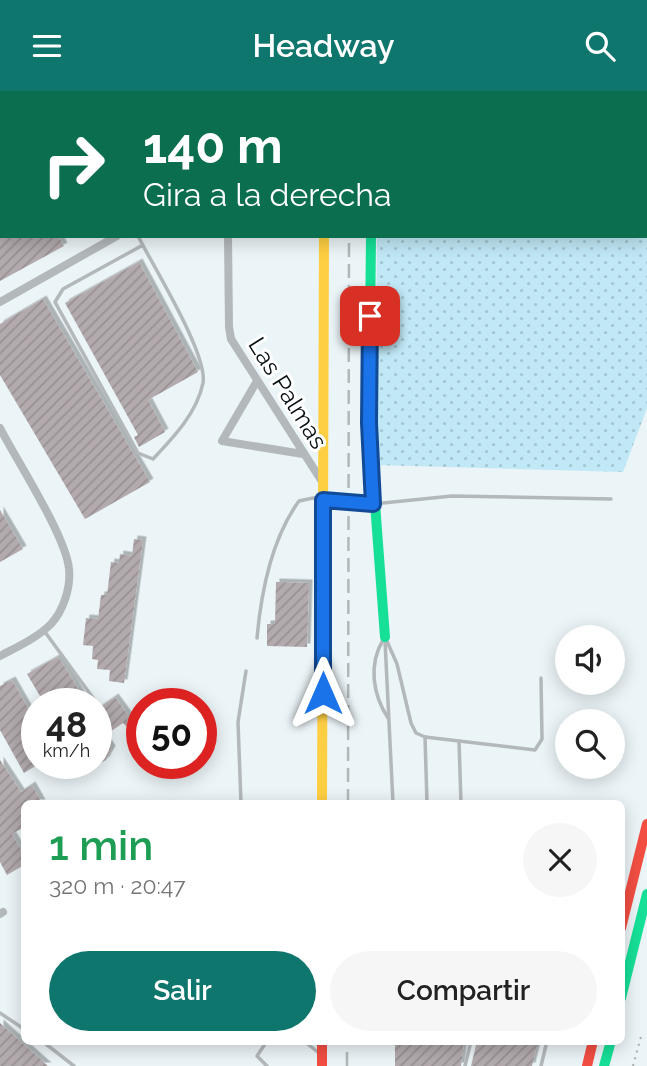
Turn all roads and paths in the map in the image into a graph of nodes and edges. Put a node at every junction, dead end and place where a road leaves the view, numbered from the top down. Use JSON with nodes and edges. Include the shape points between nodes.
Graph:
{"nodes":[{"id":1,"x":113,"y":238,"type":"edge"},
{"id":2,"x":139,"y":238,"type":"edge"},
{"id":3,"x":228,"y":238,"type":"edge"},
{"id":4,"x":324,"y":238,"type":"edge"},
{"id":5,"x":371,"y":238,"type":"edge"},
{"id":6,"x":143,"y":245,"type":"junction"},
{"id":7,"x":0,"y":302,"type":"edge"},
{"id":8,"x":257,"y":381,"type":"junction"},
{"id":9,"x":0,"y":428,"type":"edge"},
{"id":10,"x":303,"y":454,"type":"junction"},
{"id":11,"x":323,"y":483,"type":"junction"},
{"id":12,"x":611,"y":499,"type":"dead end"},
{"id":13,"x":323,"y":500,"type":"junction"},
{"id":14,"x":373,"y":504,"type":"junction"},
{"id":15,"x":44,"y":631,"type":"junction"},
{"id":16,"x":385,"y":637,"type":"junction"},
{"id":17,"x":257,"y":638,"type":"dead end"},
{"id":18,"x":0,"y":656,"type":"edge"},
{"id":19,"x":246,"y":671,"type":"dead end"},
{"id":20,"x":541,"y":678,"type":"dead end"},
{"id":21,"x":86,"y":688,"type":"edge"},
{"id":22,"x":389,"y":720,"type":"junction"},
{"id":23,"x":425,"y":737,"type":"junction"},
{"id":24,"x":459,"y":741,"type":"junction"},
{"id":25,"x":242,"y":800,"type":"edge"},
{"id":26,"x":323,"y":800,"type":"edge"},
{"id":27,"x":393,"y":800,"type":"edge"},
{"id":28,"x":427,"y":800,"type":"edge"},
{"id":29,"x":461,"y":800,"type":"edge"},
{"id":30,"x":647,"y":824,"type":"edge"},
{"id":31,"x":647,"y":894,"type":"edge"},
{"id":32,"x":625,"y":912,"type":"edge"},
{"id":33,"x":625,"y":982,"type":"edge"},
{"id":34,"x":0,"y":1013,"type":"edge"},
{"id":35,"x":21,"y":1027,"type":"edge"},
{"id":36,"x":642,"y":1033,"type":"dead end"},
{"id":37,"x":47,"y":1045,"type":"edge"},
{"id":38,"x":264,"y":1045,"type":"edge"},
{"id":39,"x":308,"y":1045,"type":"edge"},
{"id":40,"x":470,"y":1045,"type":"edge"},
{"id":41,"x":546,"y":1045,"type":"edge"},
{"id":42,"x":592,"y":1045,"type":"edge"},
{"id":43,"x":610,"y":1045,"type":"edge"},
{"id":44,"x":322,"y":1060,"type":"edge"},
{"id":45,"x":74,"y":1066,"type":"edge"},
{"id":46,"x":267,"y":1066,"type":"edge"},
{"id":47,"x":465,"y":1066,"type":"edge"},
{"id":48,"x":541,"y":1066,"type":"edge"},
{"id":49,"x":587,"y":1066,"type":"edge"},
{"id":50,"x":604,"y":1066,"type":"edge"},
{"id":51,"x":633,"y":1066,"type":"edge"}],
"edges":[{"from":1,"to":7,"type":"street"},
{"from":2,"to":6,"type":"lane"},
{"from":3,"to":8,"type":"street","name":"Las Palmas","via":[[229,333]]},
{"from":4,"to":11,"type":"main road"},
{"from":5,"to":14,"type":"main road"},
{"from":6,"to":6,"type":"lane","via":[[63,289],[55,302],[138,453],[153,459],[180,431],[203,382],[198,352]]},
{"from":8,"to":10,"type":"street","name":"Las Palmas"},
{"from":8,"to":10,"type":"street","via":[[222,441]]},
{"from":9,"to":15,"type":"street","via":[[68,562],[65,599]]},
{"from":10,"to":11,"type":"street","name":"Las Palmas"},
{"from":11,"to":13,"type":"main road"},
{"from":12,"to":14,"type":"lane","via":[[460,496]]},
{"from":13,"to":14,"type":"lane"},
{"from":13,"to":17,"type":"lane","via":[[299,501],[284,522],[261,594]]},
{"from":13,"to":26,"type":"main road"},
{"from":14,"to":16,"type":"main road"},
{"from":15,"to":18,"type":"street"},
{"from":15,"to":21,"type":"lane"},
{"from":16,"to":22,"type":"lane"},
{"from":16,"to":22,"type":"lane","via":[[376,658],[377,698]]},
{"from":16,"to":23,"type":"lane","via":[[397,664],[411,723],[416,733]]},
{"from":19,"to":25,"type":"lane","via":[[238,722]]},
{"from":20,"to":24,"type":"lane","via":[[542,739],[535,750]]},
{"from":22,"to":27,"type":"lane"},
{"from":23,"to":24,"type":"lane"},
{"from":23,"to":28,"type":"lane"},
{"from":24,"to":29,"type":"lane"},
{"from":30,"to":32,"type":"main road"},
{"from":31,"to":33,"type":"main road"},
{"from":34,"to":35,"type":"lane"},
{"from":36,"to":51,"type":"path"},
{"from":37,"to":45,"type":"lane"},
{"from":38,"to":46,"type":"lane","via":[[257,1056]]},
{"from":39,"to":44,"type":"lane"},
{"from":40,"to":47,"type":"lane"},
{"from":41,"to":48,"type":"lane"},
{"from":42,"to":49,"type":"main road"},
{"from":43,"to":50,"type":"main road"}]}
